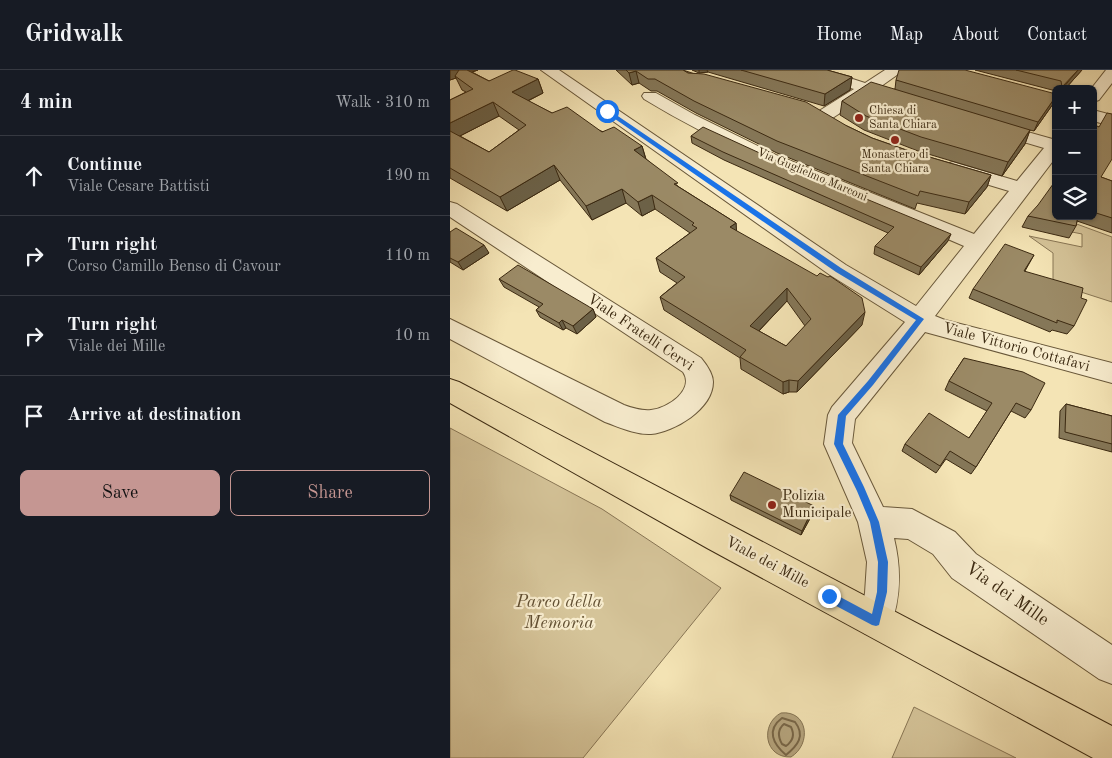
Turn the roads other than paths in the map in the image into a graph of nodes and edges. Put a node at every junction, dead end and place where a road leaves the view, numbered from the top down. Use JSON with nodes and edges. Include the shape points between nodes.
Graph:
{"nodes":[{"id":1,"x":549,"y":70,"type":"edge"},
{"id":2,"x":809,"y":70,"type":"edge"},
{"id":3,"x":896,"y":70,"type":"edge"},
{"id":4,"x":1110,"y":79,"type":"edge"},
{"id":5,"x":866,"y":88,"type":"junction"},
{"id":6,"x":669,"y":89,"type":"edge"},
{"id":7,"x":1097,"y":93,"type":"edge"},
{"id":8,"x":912,"y":102,"type":"edge"},
{"id":9,"x":629,"y":103,"type":"junction"},
{"id":10,"x":1097,"y":116,"type":"edge"},
{"id":11,"x":1112,"y":121,"type":"edge"},
{"id":12,"x":977,"y":122,"type":"edge"},
{"id":13,"x":840,"y":125,"type":"edge"},
{"id":14,"x":1052,"y":145,"type":"edge"},
{"id":15,"x":1052,"y":150,"type":"edge"},
{"id":16,"x":939,"y":164,"type":"edge"},
{"id":17,"x":1021,"y":189,"type":"junction"},
{"id":18,"x":452,"y":212,"type":"edge"},
{"id":19,"x":980,"y":244,"type":"junction"},
{"id":20,"x":920,"y":319,"type":"junction"},
{"id":21,"x":450,"y":328,"type":"edge"},
{"id":22,"x":1112,"y":373,"type":"edge"},
{"id":23,"x":450,"y":390,"type":"edge"},
{"id":24,"x":874,"y":522,"type":"junction"},
{"id":25,"x":876,"y":621,"type":"junction"},
{"id":26,"x":1112,"y":666,"type":"edge"},
{"id":27,"x":1112,"y":747,"type":"edge"}],
"edges":[{"from":1,"to":9,"type":"street"},
{"from":2,"to":5,"type":"street"},
{"from":3,"to":5,"type":"street"},
{"from":4,"to":7,"type":"street"},
{"from":5,"to":8,"type":"street"},
{"from":5,"to":13,"type":"street","via":[[818,112]]},
{"from":6,"to":9,"type":"street"},
{"from":9,"to":19,"type":"street","name":"Via Guglielmo Marconi","via":[[687,120],[853,193]]},
{"from":9,"to":20,"type":"street","name":"Viale Vittorio Cottafavi","via":[[838,270]]},
{"from":10,"to":11,"type":"street"},
{"from":12,"to":14,"type":"street"},
{"from":15,"to":17,"type":"street"},
{"from":16,"to":17,"type":"street"},
{"from":17,"to":19,"type":"street"},
{"from":18,"to":21,"type":"street","name":"Viale Fratelli Cervi","via":[[692,365],[699,374],[700,384],[696,394],[680,411],[650,422],[630,419]]},
{"from":19,"to":20,"type":"street"},
{"from":20,"to":22,"type":"street","name":"Viale Vittorio Cottafavi","via":[[938,328]]},
{"from":20,"to":24,"type":"street","via":[[842,415],[838,444]]},
{"from":23,"to":25,"type":"main road","name":"Viale dei Mille"},
{"from":24,"to":25,"type":"street","via":[[883,562],[882,592]]},
{"from":24,"to":26,"type":"street","name":"Via dei Mille","via":[[912,524],[944,543],[964,566]]},
{"from":25,"to":27,"type":"main road","name":"Viale dei Mille"}]}
